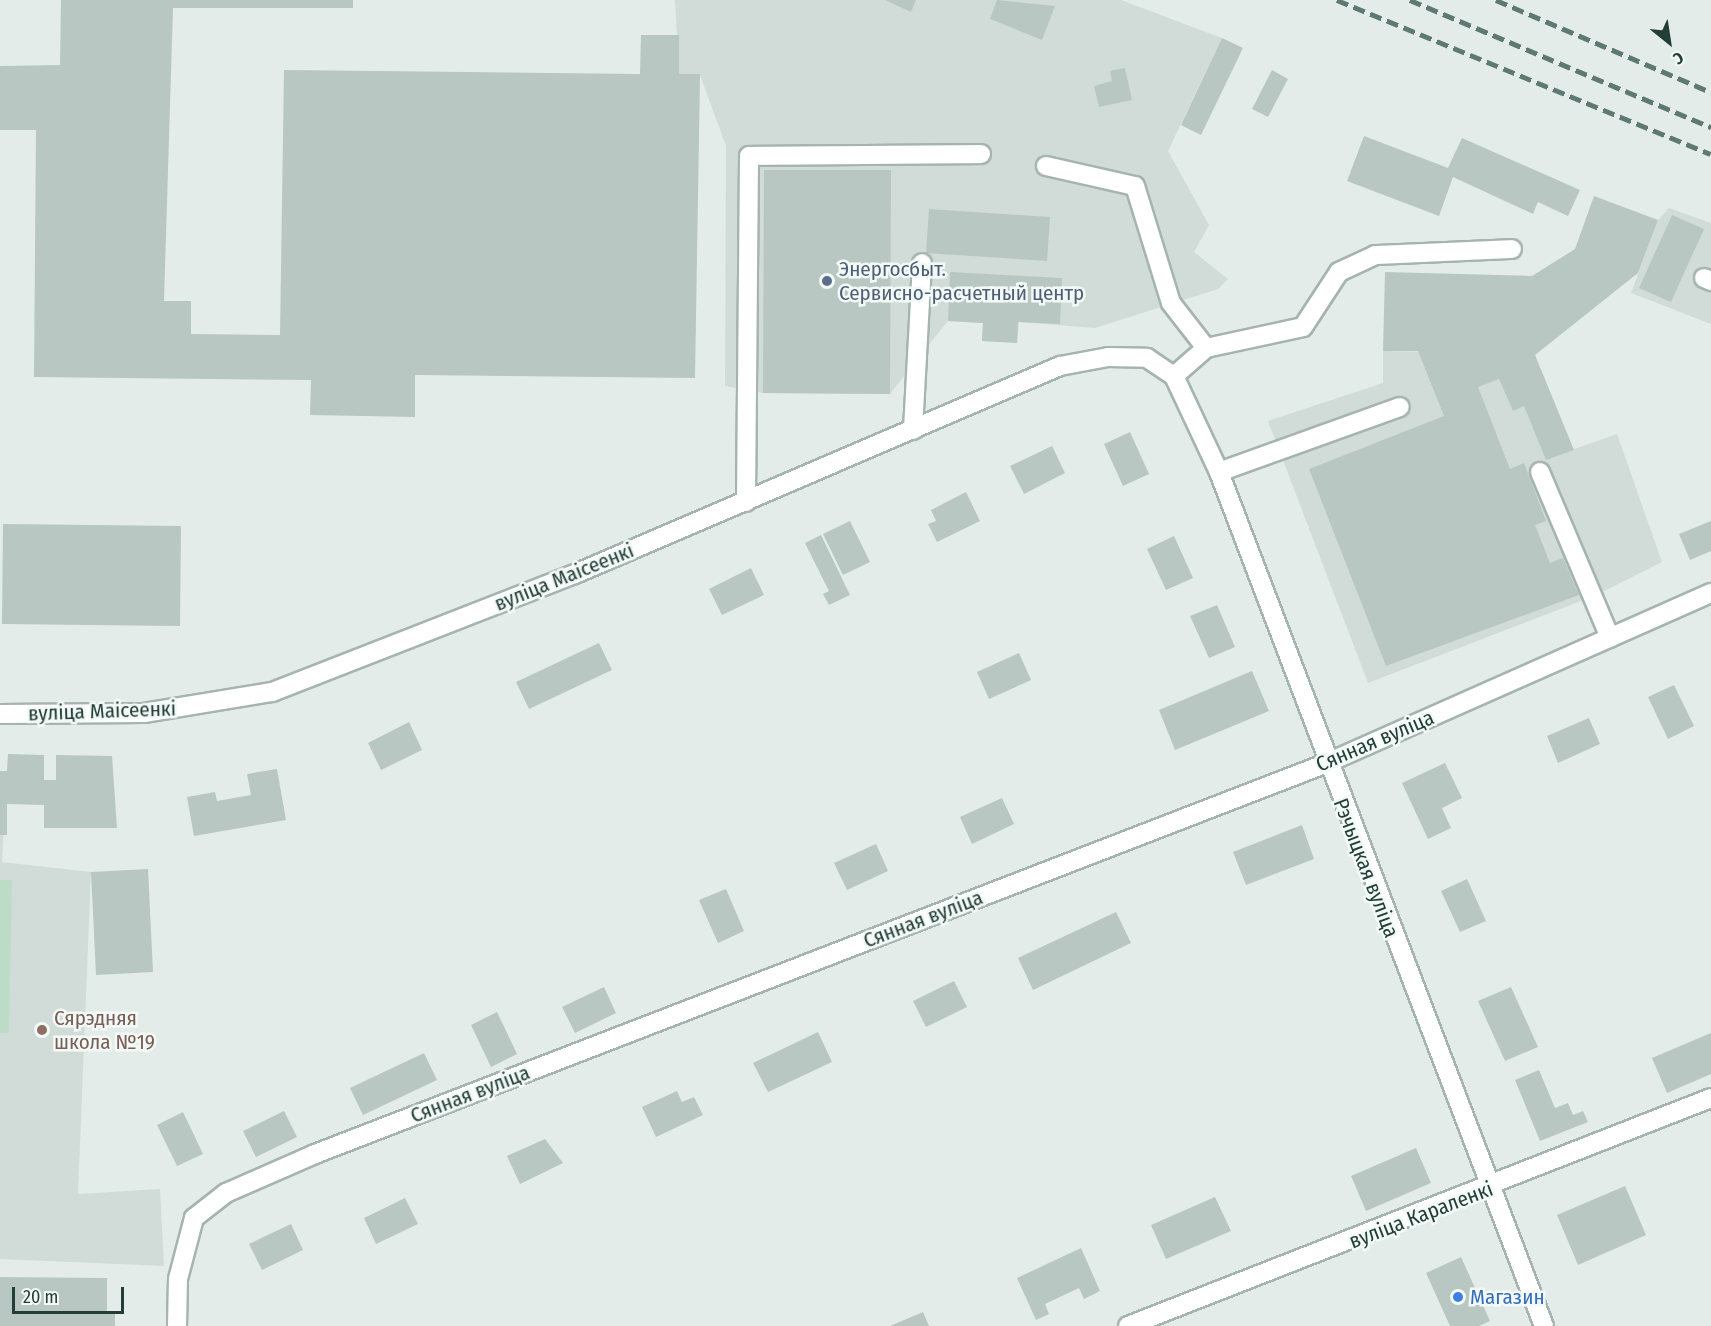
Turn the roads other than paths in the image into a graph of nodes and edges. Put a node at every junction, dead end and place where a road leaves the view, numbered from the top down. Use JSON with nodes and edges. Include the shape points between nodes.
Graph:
{"nodes":[{"id":1,"x":981,"y":154,"type":"dead end"},
{"id":2,"x":1046,"y":166,"type":"dead end"},
{"id":3,"x":1512,"y":249,"type":"dead end"},
{"id":4,"x":922,"y":263,"type":"dead end"},
{"id":5,"x":1206,"y":348,"type":"junction"},
{"id":6,"x":1174,"y":376,"type":"junction"},
{"id":7,"x":1400,"y":407,"type":"dead end"},
{"id":8,"x":913,"y":430,"type":"junction"},
{"id":9,"x":1540,"y":471,"type":"dead end"},
{"id":10,"x":1219,"y":472,"type":"junction"},
{"id":11,"x":746,"y":502,"type":"junction"},
{"id":12,"x":1711,"y":593,"type":"edge"},
{"id":13,"x":1610,"y":638,"type":"junction"},
{"id":14,"x":0,"y":714,"type":"edge"},
{"id":15,"x":1327,"y":763,"type":"junction"},
{"id":16,"x":1711,"y":1098,"type":"edge"},
{"id":17,"x":1488,"y":1190,"type":"junction"},
{"id":18,"x":177,"y":1326,"type":"edge"},
{"id":19,"x":1128,"y":1326,"type":"edge"},
{"id":20,"x":1544,"y":1326,"type":"edge"}],
"edges":[{"from":1,"to":11,"type":"street","via":[[748,156]]},
{"from":2,"to":5,"type":"street","via":[[1135,186],[1171,303]]},
{"from":3,"to":5,"type":"street","via":[[1375,255],[1339,272],[1303,327]]},
{"from":4,"to":8,"type":"street"},
{"from":5,"to":6,"type":"street"},
{"from":6,"to":8,"type":"street","name":"вуліца Маісеенкі","via":[[1147,358],[1108,357],[1060,366]]},
{"from":6,"to":10,"type":"street","name":"Рэчыцкая вуліца"},
{"from":7,"to":10,"type":"street"},
{"from":8,"to":11,"type":"street","name":"вуліца Маісеенкі"},
{"from":9,"to":13,"type":"street"},
{"from":10,"to":15,"type":"street","name":"Рэчыцкая вуліца"},
{"from":11,"to":14,"type":"street","name":"вуліца Маісеенкі","via":[[272,692],[144,713]]},
{"from":12,"to":13,"type":"street","name":"Сянная вуліца"},
{"from":13,"to":15,"type":"street","name":"Сянная вуліца"},
{"from":15,"to":17,"type":"street","name":"Рэчыцкая вуліца"},
{"from":15,"to":18,"type":"street","name":"Сянная вуліца","via":[[315,1154],[226,1193],[194,1218],[178,1279]]},
{"from":16,"to":17,"type":"street","name":"вуліца Караленкі"},
{"from":17,"to":19,"type":"street","name":"вуліца Караленкі"},
{"from":17,"to":20,"type":"street","name":"Рэчыцкая вуліца"}]}
